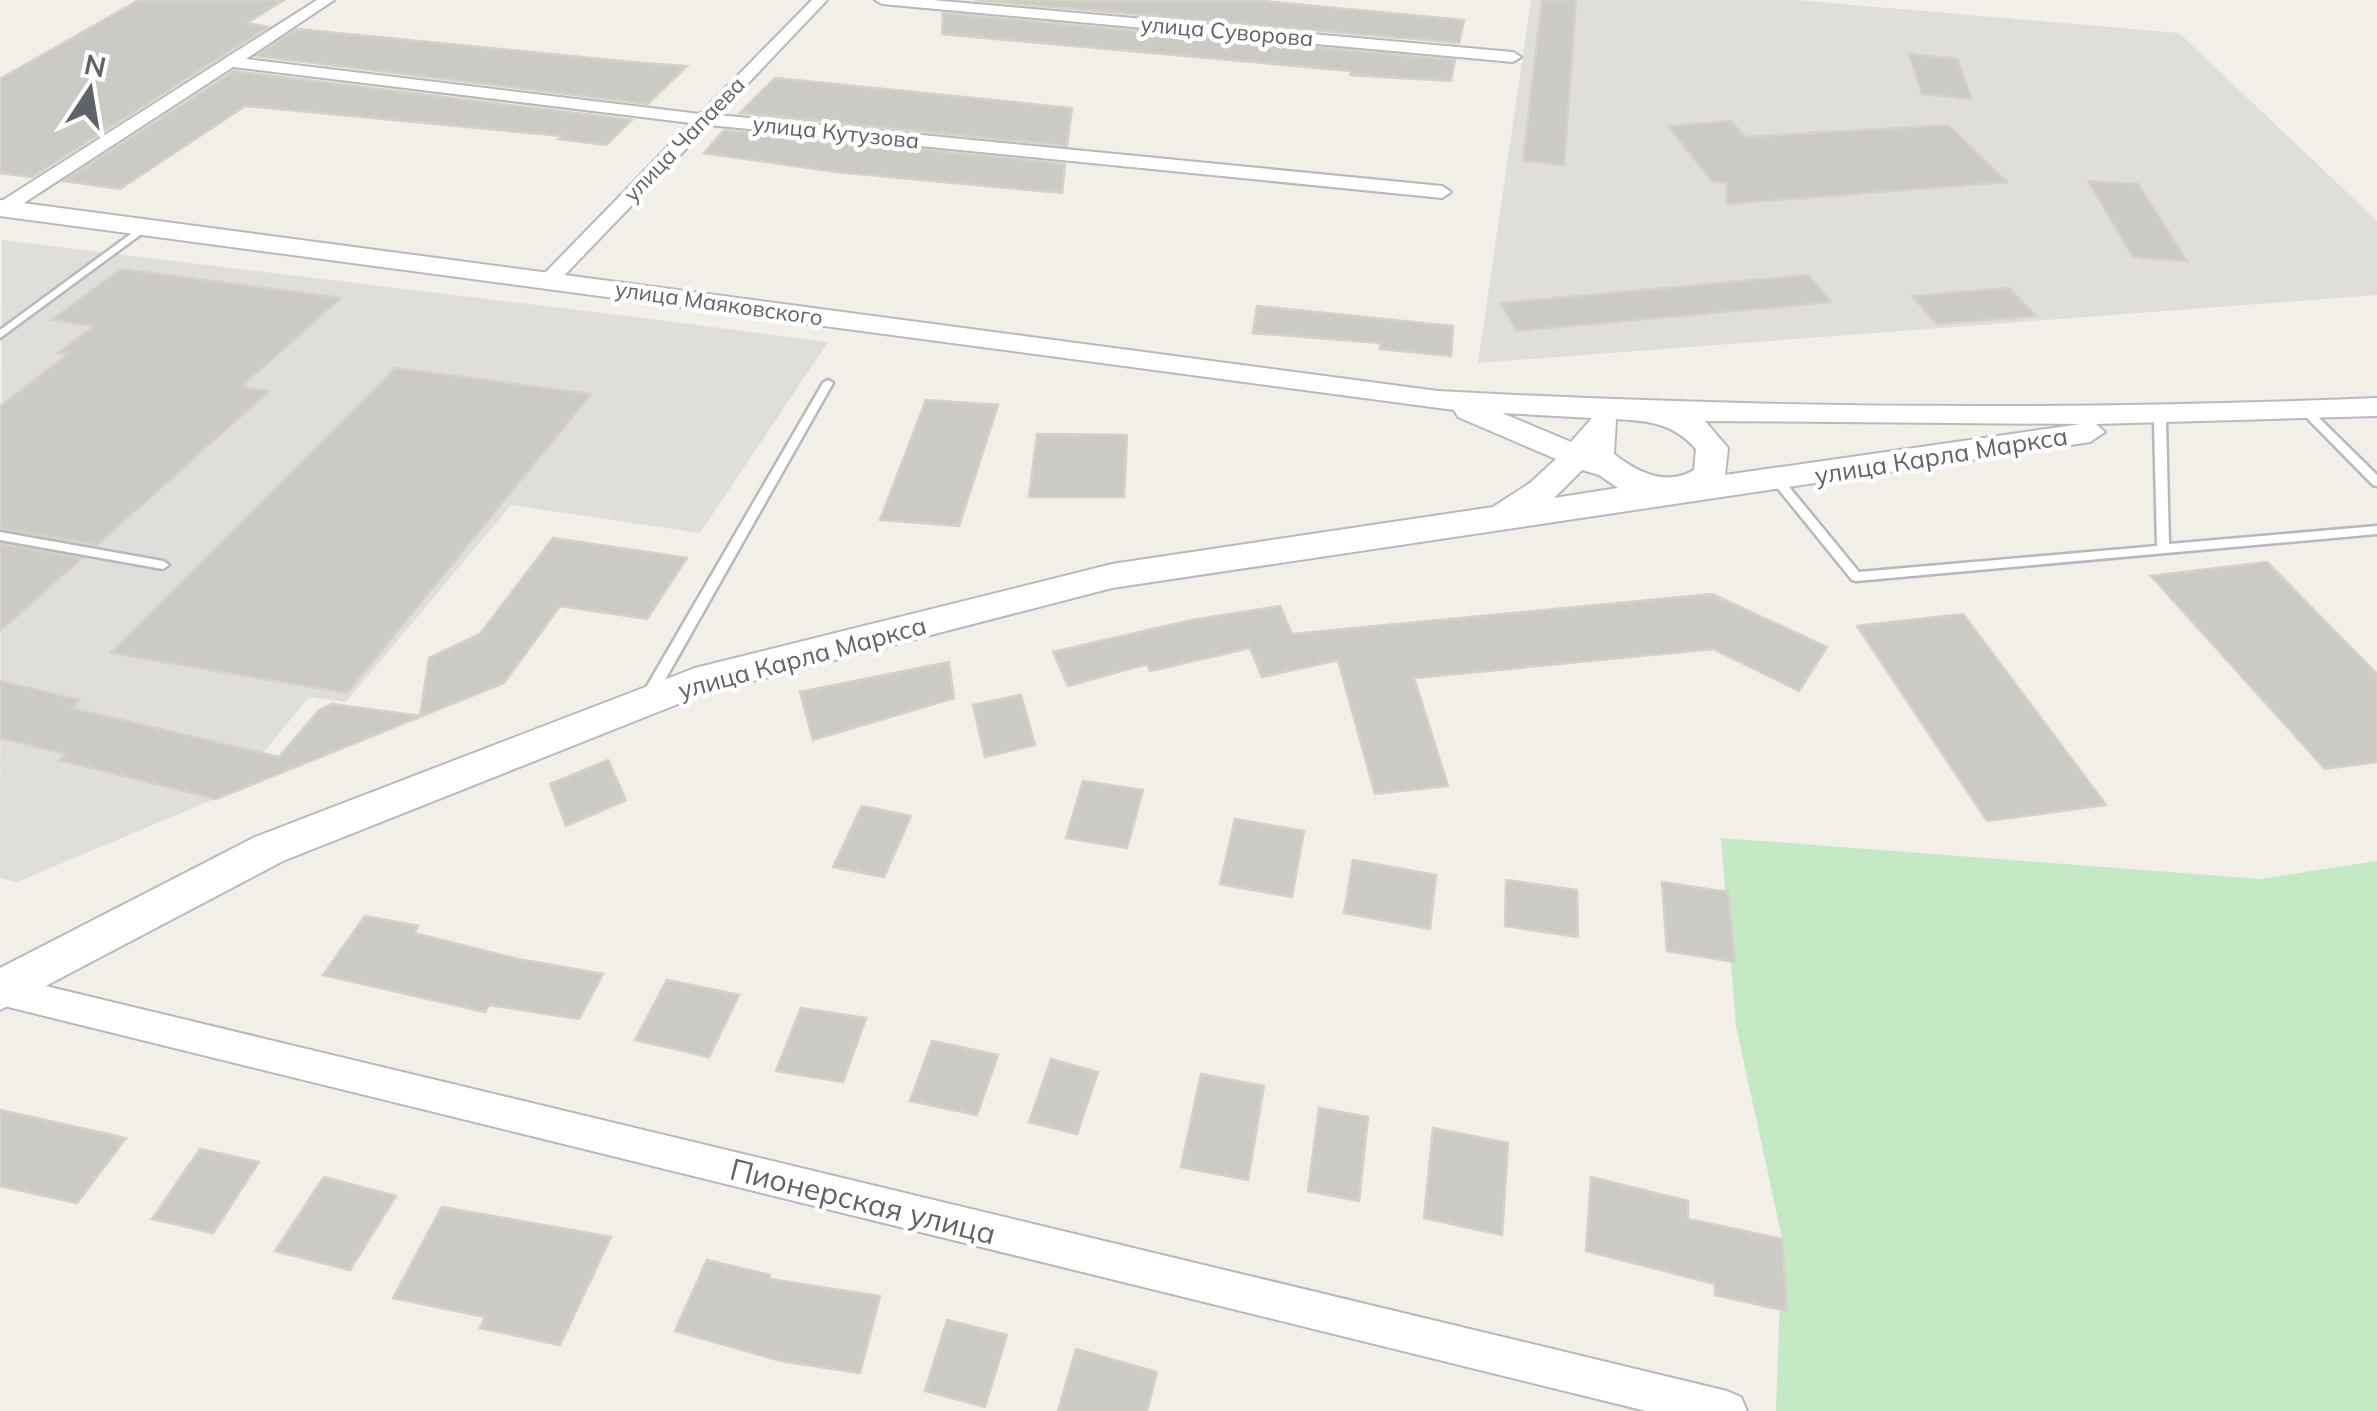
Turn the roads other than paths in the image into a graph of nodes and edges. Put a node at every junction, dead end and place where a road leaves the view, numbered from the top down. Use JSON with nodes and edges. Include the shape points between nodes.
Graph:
{"nodes":[{"id":1,"x":327,"y":0,"type":"edge"},
{"id":2,"x":820,"y":0,"type":"edge"},
{"id":3,"x":882,"y":0,"type":"edge"},
{"id":4,"x":1514,"y":57,"type":"dead end"},
{"id":5,"x":230,"y":62,"type":"junction"},
{"id":6,"x":702,"y":119,"type":"junction"},
{"id":7,"x":1442,"y":192,"type":"dead end"},
{"id":8,"x":2,"y":208,"type":"edge"},
{"id":9,"x":146,"y":227,"type":"junction"},
{"id":10,"x":549,"y":280,"type":"junction"},
{"id":11,"x":0,"y":334,"type":"edge"},
{"id":12,"x":828,"y":383,"type":"dead end"},
{"id":13,"x":1438,"y":400,"type":"junction"},
{"id":14,"x":2377,"y":407,"type":"edge"},
{"id":15,"x":2305,"y":410,"type":"junction"},
{"id":16,"x":1641,"y":411,"type":"junction"},
{"id":17,"x":2195,"y":415,"type":"junction"},
{"id":18,"x":2160,"y":421,"type":"junction"},
{"id":19,"x":1587,"y":444,"type":"junction"},
{"id":20,"x":1777,"y":480,"type":"junction"},
{"id":21,"x":2377,"y":482,"type":"edge"},
{"id":22,"x":1682,"y":490,"type":"junction"},
{"id":23,"x":1479,"y":520,"type":"junction"},
{"id":24,"x":2377,"y":530,"type":"edge"},
{"id":25,"x":0,"y":536,"type":"edge"},
{"id":26,"x":2163,"y":547,"type":"junction"},
{"id":27,"x":162,"y":565,"type":"dead end"},
{"id":28,"x":645,"y":702,"type":"junction"},
{"id":29,"x":0,"y":990,"type":"edge"},
{"id":30,"x":1727,"y":1411,"type":"edge"}],
"edges":[{"from":1,"to":5,"type":"street"},
{"from":2,"to":6,"type":"street","name":"улица Чапаева"},
{"from":3,"to":4,"type":"street","name":"улица Суворова"},
{"from":5,"to":6,"type":"street","name":"улица Кутузова"},
{"from":5,"to":8,"type":"street"},
{"from":6,"to":7,"type":"street","name":"улица Кутузова"},
{"from":6,"to":10,"type":"street","name":"улица Чапаева"},
{"from":8,"to":9,"type":"main road","name":"улица Маяковского"},
{"from":9,"to":10,"type":"main road","name":"улица Маяковского"},
{"from":9,"to":11,"type":"lane"},
{"from":10,"to":13,"type":"main road","name":"улица Маяковского"},
{"from":12,"to":28,"type":"lane"},
{"from":13,"to":16,"type":"main road","name":"улица Маяковского"},
{"from":13,"to":19,"type":"main road","name":"улица Маяковского"},
{"from":14,"to":15,"type":"main road"},
{"from":15,"to":17,"type":"main road"},
{"from":15,"to":21,"type":"lane"},
{"from":16,"to":17,"type":"main road"},
{"from":16,"to":19,"type":"main road","name":"улица Карла Маркса","via":[[1610,419]]},
{"from":16,"to":22,"type":"main road","via":[[1692,425],[1712,448],[1710,475]]},
{"from":17,"to":18,"type":"main road","name":"улица Карла Маркса"},
{"from":18,"to":20,"type":"main road","name":"улица Карла Маркса"},
{"from":18,"to":26,"type":"lane"},
{"from":19,"to":22,"type":"main road","name":"улица Маяковского","via":[[1627,480]]},
{"from":19,"to":23,"type":"main road","name":"улица Карла Маркса","via":[[1561,479],[1537,497]]},
{"from":20,"to":22,"type":"main road","name":"улица Карла Маркса"},
{"from":20,"to":26,"type":"lane","via":[[1856,577]]},
{"from":22,"to":23,"type":"main road","name":"улица Карла Маркса"},
{"from":23,"to":28,"type":"main road","name":"улица Карла Маркса","via":[[1112,576],[696,682]]},
{"from":24,"to":26,"type":"lane"},
{"from":25,"to":27,"type":"lane"},
{"from":28,"to":29,"type":"main road","name":"улица Карла Маркса","via":[[269,849]]},
{"from":29,"to":30,"type":"street","name":"Пионерская улица"}]}
